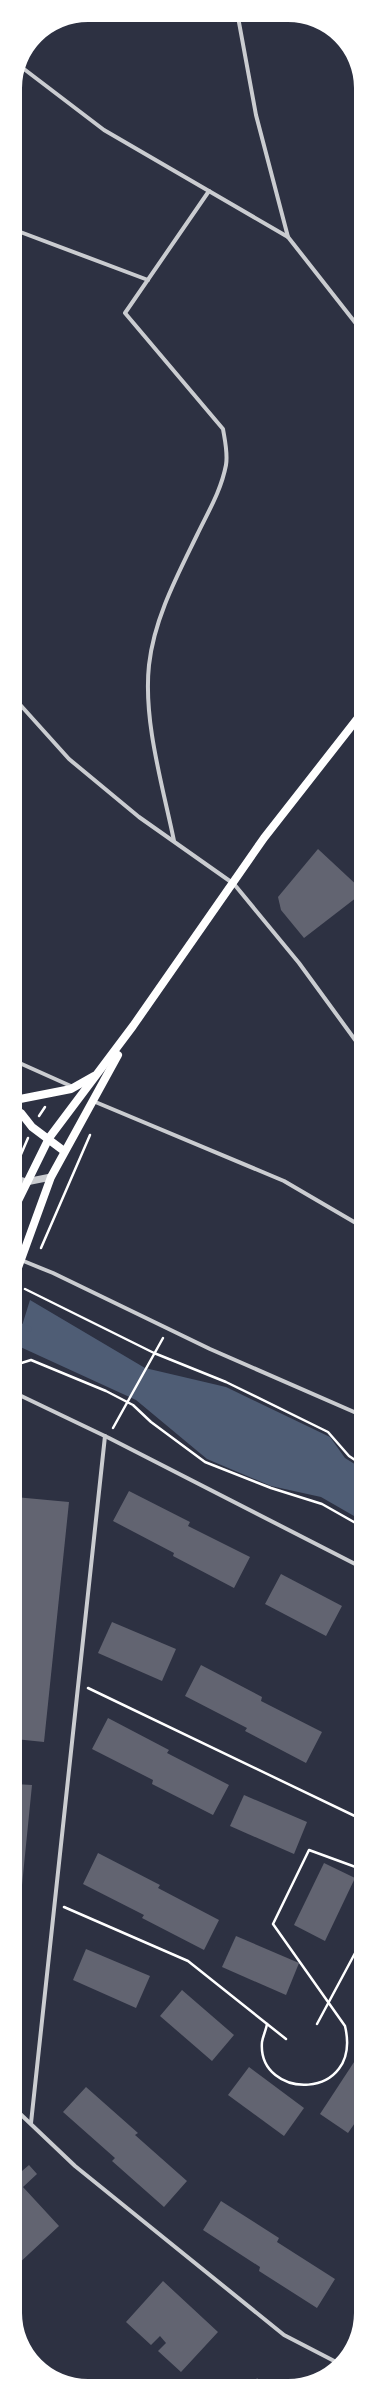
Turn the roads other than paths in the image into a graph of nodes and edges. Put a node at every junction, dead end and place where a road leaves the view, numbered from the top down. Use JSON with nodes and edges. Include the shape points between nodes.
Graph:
{"nodes":[{"id":1,"x":239,"y":22,"type":"edge"},
{"id":2,"x":25,"y":70,"type":"edge"},
{"id":3,"x":210,"y":191,"type":"junction"},
{"id":4,"x":22,"y":233,"type":"edge"},
{"id":5,"x":288,"y":237,"type":"junction"},
{"id":6,"x":148,"y":280,"type":"junction"},
{"id":7,"x":354,"y":321,"type":"edge"},
{"id":8,"x":22,"y":707,"type":"edge"},
{"id":9,"x":354,"y":723,"type":"edge"},
{"id":10,"x":174,"y":842,"type":"junction"},
{"id":11,"x":234,"y":884,"type":"junction"},
{"id":12,"x":133,"y":1026,"type":"junction"},
{"id":13,"x":354,"y":1038,"type":"edge"},
{"id":14,"x":22,"y":1064,"type":"edge"},
{"id":15,"x":98,"y":1073,"type":"junction"},
{"id":16,"x":76,"y":1088,"type":"junction"},
{"id":17,"x":22,"y":1099,"type":"edge"},
{"id":18,"x":92,"y":1101,"type":"junction"},
{"id":19,"x":22,"y":1114,"type":"edge"},
{"id":20,"x":49,"y":1138,"type":"junction"},
{"id":21,"x":64,"y":1151,"type":"junction"},
{"id":22,"x":51,"y":1176,"type":"junction"},
{"id":23,"x":22,"y":1181,"type":"edge"},
{"id":24,"x":26,"y":1182,"type":"junction"},
{"id":25,"x":22,"y":1191,"type":"edge"},
{"id":26,"x":354,"y":1222,"type":"edge"},
{"id":27,"x":22,"y":1255,"type":"edge"},
{"id":28,"x":22,"y":1261,"type":"edge"},
{"id":29,"x":22,"y":1396,"type":"edge"},
{"id":30,"x":354,"y":1412,"type":"edge"},
{"id":31,"x":107,"y":1437,"type":"junction"},
{"id":32,"x":354,"y":1563,"type":"edge"},
{"id":33,"x":22,"y":2116,"type":"edge"},
{"id":34,"x":30,"y":2123,"type":"junction"},
{"id":35,"x":334,"y":2361,"type":"edge"}],
"edges":[{"from":1,"to":5,"type":"street","via":[[256,114]]},
{"from":2,"to":3,"type":"street","via":[[104,130]]},
{"from":3,"to":5,"type":"street"},
{"from":3,"to":6,"type":"street"},
{"from":4,"to":6,"type":"street"},
{"from":5,"to":7,"type":"street"},
{"from":6,"to":10,"type":"street","via":[[125,313],[223,429],[226,448],[226,465],[219,492],[168,598],[149,665],[152,737]]},
{"from":8,"to":10,"type":"street","via":[[69,759],[139,817]]},
{"from":9,"to":11,"type":"main road","via":[[264,838]]},
{"from":10,"to":11,"type":"street"},
{"from":11,"to":12,"type":"main road"},
{"from":11,"to":13,"type":"street","via":[[299,963]]},
{"from":12,"to":15,"type":"main road"},
{"from":12,"to":18,"type":"main road"},
{"from":14,"to":16,"type":"street"},
{"from":15,"to":16,"type":"main road"},
{"from":15,"to":20,"type":"main road"},
{"from":16,"to":17,"type":"main road"},
{"from":18,"to":21,"type":"main road"},
{"from":18,"to":26,"type":"street","via":[[284,1181]]},
{"from":19,"to":20,"type":"main road","via":[[32,1127]]},
{"from":20,"to":21,"type":"main road"},
{"from":20,"to":24,"type":"main road"},
{"from":21,"to":22,"type":"main road"},
{"from":22,"to":24,"type":"street"},
{"from":22,"to":27,"type":"main road"},
{"from":23,"to":24,"type":"street"},
{"from":24,"to":25,"type":"main road"},
{"from":28,"to":30,"type":"street"},
{"from":29,"to":31,"type":"street"},
{"from":31,"to":32,"type":"street"},
{"from":31,"to":34,"type":"street"},
{"from":33,"to":34,"type":"street"},
{"from":34,"to":35,"type":"street","via":[[75,2166],[284,2335]]}]}
